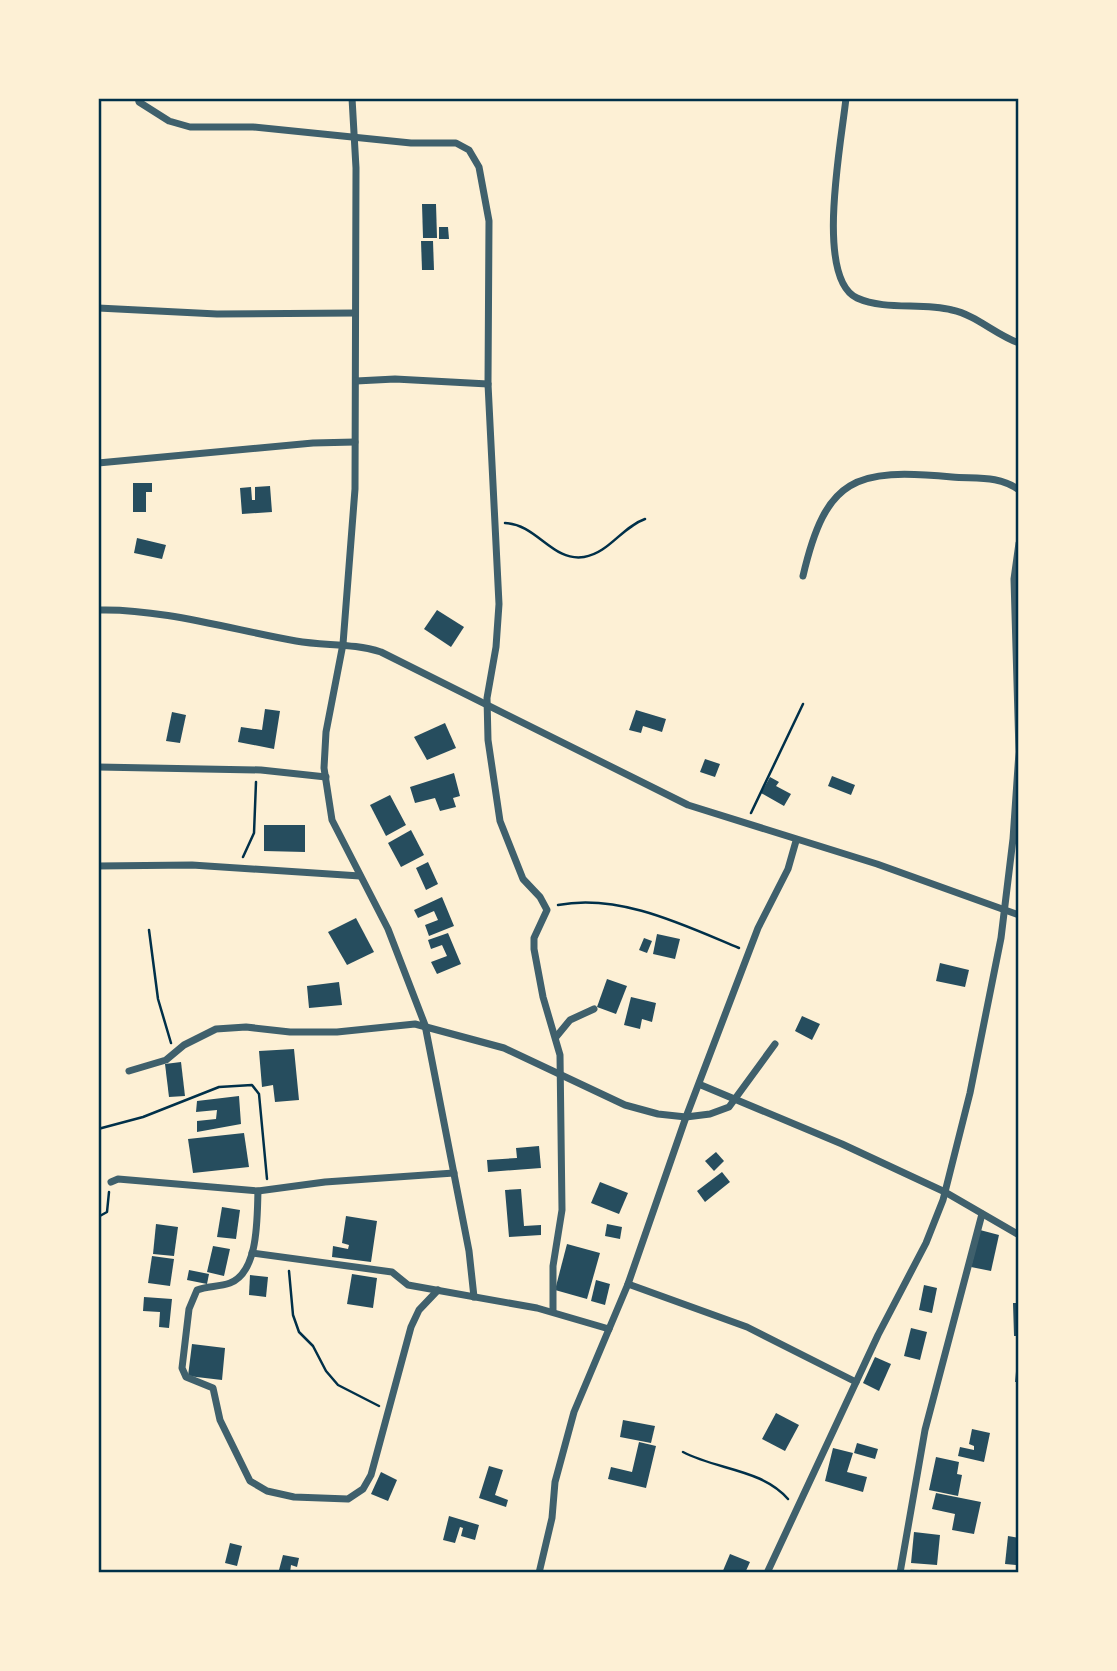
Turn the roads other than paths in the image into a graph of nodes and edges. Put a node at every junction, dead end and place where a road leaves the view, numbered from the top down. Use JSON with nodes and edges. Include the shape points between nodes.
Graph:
{"nodes":[{"id":1,"x":138,"y":98,"type":"edge"},
{"id":2,"x":352,"y":98,"type":"edge"},
{"id":3,"x":846,"y":98,"type":"edge"},
{"id":4,"x":353,"y":136,"type":"junction"},
{"id":5,"x":98,"y":308,"type":"edge"},
{"id":6,"x":355,"y":313,"type":"junction"},
{"id":7,"x":1019,"y":343,"type":"edge"},
{"id":8,"x":356,"y":381,"type":"junction"},
{"id":9,"x":488,"y":384,"type":"junction"},
{"id":10,"x":355,"y":442,"type":"junction"},
{"id":11,"x":98,"y":463,"type":"edge"},
{"id":12,"x":1019,"y":490,"type":"edge"},
{"id":13,"x":1019,"y":543,"type":"edge"},
{"id":14,"x":803,"y":576,"type":"dead end"},
{"id":15,"x":98,"y":610,"type":"edge"},
{"id":16,"x":343,"y":644,"type":"junction"},
{"id":17,"x":487,"y":705,"type":"junction"},
{"id":18,"x":98,"y":767,"type":"edge"},
{"id":19,"x":326,"y":777,"type":"junction"},
{"id":20,"x":796,"y":841,"type":"junction"},
{"id":21,"x":98,"y":866,"type":"edge"},
{"id":22,"x":360,"y":876,"type":"junction"},
{"id":23,"x":1005,"y":911,"type":"junction"},
{"id":24,"x":1019,"y":915,"type":"edge"},
{"id":25,"x":594,"y":1009,"type":"dead end"},
{"id":26,"x":425,"y":1025,"type":"junction"},
{"id":27,"x":556,"y":1037,"type":"junction"},
{"id":28,"x":775,"y":1044,"type":"dead end"},
{"id":29,"x":129,"y":1071,"type":"dead end"},
{"id":30,"x":560,"y":1074,"type":"junction"},
{"id":31,"x":701,"y":1085,"type":"junction"},
{"id":32,"x":735,"y":1099,"type":"junction"},
{"id":33,"x":686,"y":1117,"type":"junction"},
{"id":34,"x":454,"y":1173,"type":"junction"},
{"id":35,"x":111,"y":1182,"type":"road end"},
{"id":36,"x":262,"y":1190,"type":"junction"},
{"id":37,"x":944,"y":1192,"type":"junction"},
{"id":38,"x":982,"y":1214,"type":"junction"},
{"id":39,"x":1019,"y":1235,"type":"edge"},
{"id":40,"x":251,"y":1253,"type":"junction"},
{"id":41,"x":628,"y":1284,"type":"junction"},
{"id":42,"x":438,"y":1290,"type":"junction"},
{"id":43,"x":474,"y":1297,"type":"junction"},
{"id":44,"x":553,"y":1311,"type":"junction"},
{"id":45,"x":610,"y":1329,"type":"junction"},
{"id":46,"x":856,"y":1382,"type":"junction"},
{"id":47,"x":539,"y":1573,"type":"edge"},
{"id":48,"x":767,"y":1573,"type":"edge"},
{"id":49,"x":900,"y":1573,"type":"edge"}],
"edges":[{"from":1,"to":4,"type":"street","via":[[169,121],[190,127]]},
{"from":2,"to":4,"type":"street"},
{"from":3,"to":7,"type":"street","via":[[832,233],[840,281],[855,297],[956,311]]},
{"from":4,"to":6,"type":"street"},
{"from":4,"to":9,"type":"street","via":[[456,143],[473,156],[482,177],[489,221]]},
{"from":5,"to":6,"type":"street","via":[[216,314]]},
{"from":6,"to":8,"type":"street"},
{"from":8,"to":9,"type":"street"},
{"from":8,"to":10,"type":"street"},
{"from":9,"to":17,"type":"street","via":[[498,624]]},
{"from":10,"to":11,"type":"street"},
{"from":10,"to":16,"type":"street"},
{"from":12,"to":14,"type":"street","via":[[998,480],[913,473],[848,484],[820,519]]},
{"from":13,"to":23,"type":"street","via":[[1014,579],[1019,752]]},
{"from":15,"to":16,"type":"street","via":[[317,644]]},
{"from":16,"to":17,"type":"street","via":[[397,658]]},
{"from":16,"to":19,"type":"street","via":[[326,732]]},
{"from":17,"to":20,"type":"street","via":[[669,796]]},
{"from":17,"to":27,"type":"street","via":[[498,814],[523,880],[547,907],[534,949]]},
{"from":18,"to":19,"type":"street"},
{"from":19,"to":22,"type":"street","via":[[332,820]]},
{"from":20,"to":23,"type":"street","via":[[877,864]]},
{"from":20,"to":31,"type":"street","via":[[788,869],[749,951]]},
{"from":21,"to":22,"type":"street","via":[[178,865]]},
{"from":22,"to":26,"type":"street","via":[[391,938]]},
{"from":23,"to":24,"type":"street"},
{"from":23,"to":37,"type":"street","via":[[977,1062]]},
{"from":25,"to":27,"type":"street","via":[[570,1020]]},
{"from":26,"to":29,"type":"street","via":[[325,1032],[234,1027],[203,1034],[166,1060]]},
{"from":26,"to":30,"type":"street","via":[[504,1048]]},
{"from":26,"to":34,"type":"street"},
{"from":27,"to":30,"type":"street"},
{"from":28,"to":32,"type":"street"},
{"from":30,"to":33,"type":"street","via":[[625,1105]]},
{"from":30,"to":44,"type":"street","via":[[562,1210],[553,1266]]},
{"from":31,"to":32,"type":"street"},
{"from":31,"to":33,"type":"street"},
{"from":32,"to":33,"type":"street","via":[[720,1111]]},
{"from":32,"to":37,"type":"street"},
{"from":33,"to":41,"type":"street"},
{"from":34,"to":36,"type":"street"},
{"from":34,"to":43,"type":"street"},
{"from":35,"to":36,"type":"street"},
{"from":36,"to":40,"type":"street"},
{"from":37,"to":38,"type":"street"},
{"from":37,"to":46,"type":"street","via":[[926,1243]]},
{"from":38,"to":39,"type":"street"},
{"from":38,"to":49,"type":"street","via":[[930,1407]]},
{"from":40,"to":42,"type":"street","via":[[393,1272],[405,1283]]},
{"from":40,"to":42,"type":"street","via":[[238,1279],[197,1290],[189,1309],[183,1368],[186,1377],[213,1388],[220,1420],[250,1482],[294,1497],[352,1498],[368,1481],[414,1318]]},
{"from":41,"to":45,"type":"street"},
{"from":41,"to":46,"type":"street","via":[[734,1322]]},
{"from":42,"to":43,"type":"street"},
{"from":43,"to":44,"type":"street"},
{"from":44,"to":45,"type":"street"},
{"from":45,"to":47,"type":"street","via":[[564,1441]]},
{"from":46,"to":48,"type":"street"}]}
